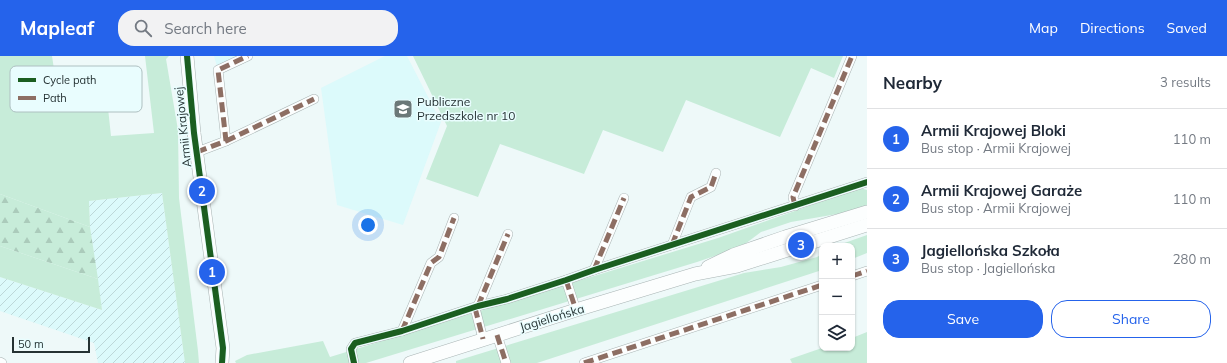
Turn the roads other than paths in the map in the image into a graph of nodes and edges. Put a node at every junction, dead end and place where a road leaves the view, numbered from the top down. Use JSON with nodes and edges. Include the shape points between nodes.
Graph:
{"nodes":[{"id":1,"x":187,"y":56,"type":"edge"},
{"id":2,"x":248,"y":56,"type":"edge"},
{"id":3,"x":852,"y":56,"type":"edge"},
{"id":4,"x":314,"y":99,"type":"dead end"},
{"id":5,"x":226,"y":141,"type":"junction"},
{"id":6,"x":196,"y":152,"type":"junction"},
{"id":7,"x":716,"y":173,"type":"dead end"},
{"id":8,"x":867,"y":182,"type":"edge"},
{"id":9,"x":624,"y":198,"type":"dead end"},
{"id":10,"x":795,"y":206,"type":"junction"},
{"id":11,"x":867,"y":212,"type":"edge"},
{"id":12,"x":454,"y":218,"type":"dead end"},
{"id":13,"x":867,"y":225,"type":"edge"},
{"id":14,"x":508,"y":234,"type":"dead end"},
{"id":15,"x":672,"y":245,"type":"junction"},
{"id":16,"x":594,"y":270,"type":"junction"},
{"id":17,"x":867,"y":271,"type":"edge"},
{"id":18,"x":695,"y":274,"type":"junction"},
{"id":19,"x":855,"y":275,"type":"edge"},
{"id":20,"x":566,"y":280,"type":"junction"},
{"id":21,"x":819,"y":287,"type":"edge"},
{"id":22,"x":476,"y":307,"type":"junction"},
{"id":23,"x":576,"y":310,"type":"junction"},
{"id":24,"x":402,"y":331,"type":"junction"},
{"id":25,"x":497,"y":335,"type":"junction"},
{"id":26,"x":483,"y":340,"type":"junction"},
{"id":27,"x":223,"y":348,"type":"junction"},
{"id":28,"x":222,"y":363,"type":"edge"},
{"id":29,"x":231,"y":363,"type":"edge"},
{"id":30,"x":354,"y":363,"type":"edge"},
{"id":31,"x":410,"y":363,"type":"edge"},
{"id":32,"x":506,"y":363,"type":"edge"},
{"id":33,"x":584,"y":363,"type":"edge"}],
"edges":[{"from":1,"to":6,"type":"street","name":"Armii Krajowej"},
{"from":2,"to":5,"type":"street","via":[[218,70]]},
{"from":3,"to":10,"type":"street","via":[[793,197]]},
{"from":4,"to":5,"type":"street"},
{"from":5,"to":6,"type":"street"},
{"from":6,"to":27,"type":"street","name":"Armii Krajowej"},
{"from":7,"to":15,"type":"street","via":[[711,187],[691,197]]},
{"from":8,"to":10,"type":"street"},
{"from":9,"to":16,"type":"street"},
{"from":10,"to":15,"type":"street"},
{"from":11,"to":18,"type":"street","name":"Jagiellońska","via":[[733,255]]},
{"from":12,"to":24,"type":"street","via":[[439,257],[431,263]]},
{"from":13,"to":18,"type":"street","name":"Jagiellońska","via":[[737,266]]},
{"from":14,"to":22,"type":"street"},
{"from":15,"to":16,"type":"street"},
{"from":16,"to":20,"type":"street"},
{"from":17,"to":19,"type":"street"},
{"from":18,"to":23,"type":"street","name":"Jagiellońska"},
{"from":20,"to":22,"type":"street"},
{"from":20,"to":23,"type":"street"},
{"from":21,"to":33,"type":"street"},
{"from":22,"to":24,"type":"street"},
{"from":22,"to":26,"type":"street"},
{"from":23,"to":25,"type":"street","name":"Jagiellońska"},
{"from":24,"to":30,"type":"street","via":[[355,343],[351,349]]},
{"from":25,"to":26,"type":"street","name":"Jagiellońska"},
{"from":25,"to":32,"type":"street"},
{"from":26,"to":31,"type":"street","name":"Jagiellońska"},
{"from":27,"to":28,"type":"street","name":"Armii Krajowej"},
{"from":27,"to":29,"type":"street","name":"Armii Krajowej"}]}
